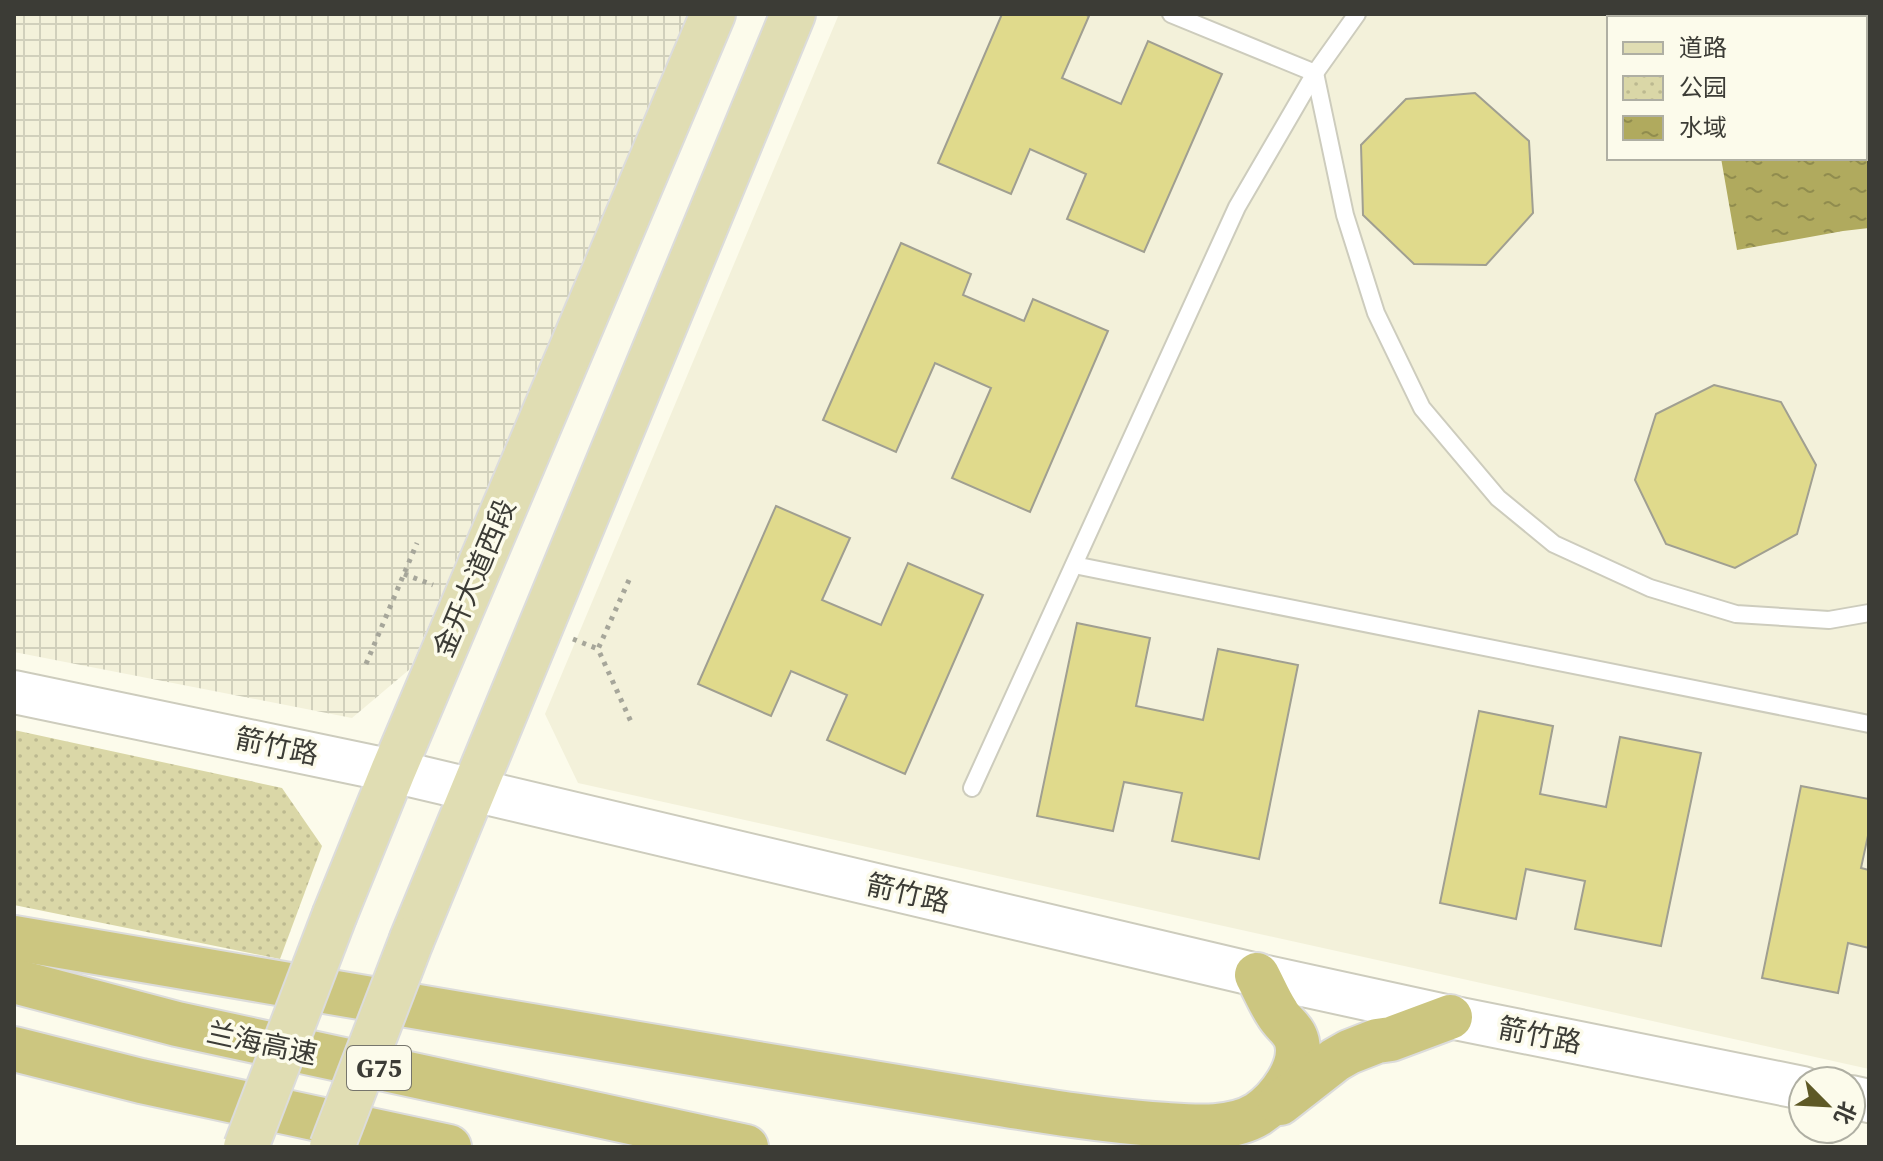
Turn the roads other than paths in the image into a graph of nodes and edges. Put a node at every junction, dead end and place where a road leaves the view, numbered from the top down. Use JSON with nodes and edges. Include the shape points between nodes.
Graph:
{"nodes":[{"id":1,"x":713,"y":14,"type":"edge"},
{"id":2,"x":793,"y":14,"type":"edge"},
{"id":3,"x":1171,"y":14,"type":"edge"},
{"id":4,"x":1357,"y":14,"type":"edge"},
{"id":5,"x":1315,"y":73,"type":"junction"},
{"id":6,"x":1074,"y":565,"type":"junction"},
{"id":7,"x":1869,"y":613,"type":"edge"},
{"id":8,"x":14,"y":692,"type":"edge"},
{"id":9,"x":1869,"y":724,"type":"edge"},
{"id":10,"x":393,"y":771,"type":"junction"},
{"id":11,"x":972,"y":788,"type":"dead end"},
{"id":12,"x":474,"y":790,"type":"junction"},
{"id":13,"x":14,"y":938,"type":"edge"},
{"id":14,"x":1257,"y":975,"type":"junction"},
{"id":15,"x":14,"y":981,"type":"edge"},
{"id":16,"x":1450,"y":1017,"type":"junction"},
{"id":17,"x":14,"y":1049,"type":"edge"},
{"id":18,"x":1787,"y":1085,"type":"edge"},
{"id":19,"x":1247,"y":1119,"type":"junction"},
{"id":20,"x":246,"y":1147,"type":"edge"},
{"id":21,"x":332,"y":1147,"type":"edge"},
{"id":22,"x":449,"y":1147,"type":"edge"},
{"id":23,"x":746,"y":1147,"type":"edge"}],
"edges":[{"from":1,"to":10,"type":"main road","name":"金开大道西段"},
{"from":2,"to":12,"type":"main road"},
{"from":3,"to":5,"type":"lane"},
{"from":4,"to":5,"type":"lane"},
{"from":5,"to":6,"type":"lane","via":[[1237,207]]},
{"from":5,"to":7,"type":"lane","via":[[1345,215],[1376,313],[1422,408],[1498,498],[1554,544],[1650,588],[1736,614],[1829,620]]},
{"from":6,"to":9,"type":"lane"},
{"from":6,"to":11,"type":"lane"},
{"from":8,"to":10,"type":"street","name":"箭竹路"},
{"from":10,"to":12,"type":"street","name":"箭竹路"},
{"from":10,"to":20,"type":"main road","name":"金开大道西段","bridge":true},
{"from":12,"to":14,"type":"street","name":"箭竹路"},
{"from":12,"to":21,"type":"main road","bridge":true},
{"from":13,"to":19,"type":"highway","via":[[1035,1109],[1168,1126]]},
{"from":14,"to":16,"type":"street","name":"箭竹路"},
{"from":14,"to":19,"type":"highway","via":[[1279,1018],[1293,1032],[1298,1052],[1283,1089]]},
{"from":15,"to":23,"type":"highway","name":"兰海高速","number":"G75","via":[[177,1024]]},
{"from":16,"to":18,"type":"street","name":"箭竹路"},
{"from":16,"to":19,"type":"highway","via":[[1349,1052],[1290,1097]]},
{"from":17,"to":22,"type":"highway","number":"G75"}]}
